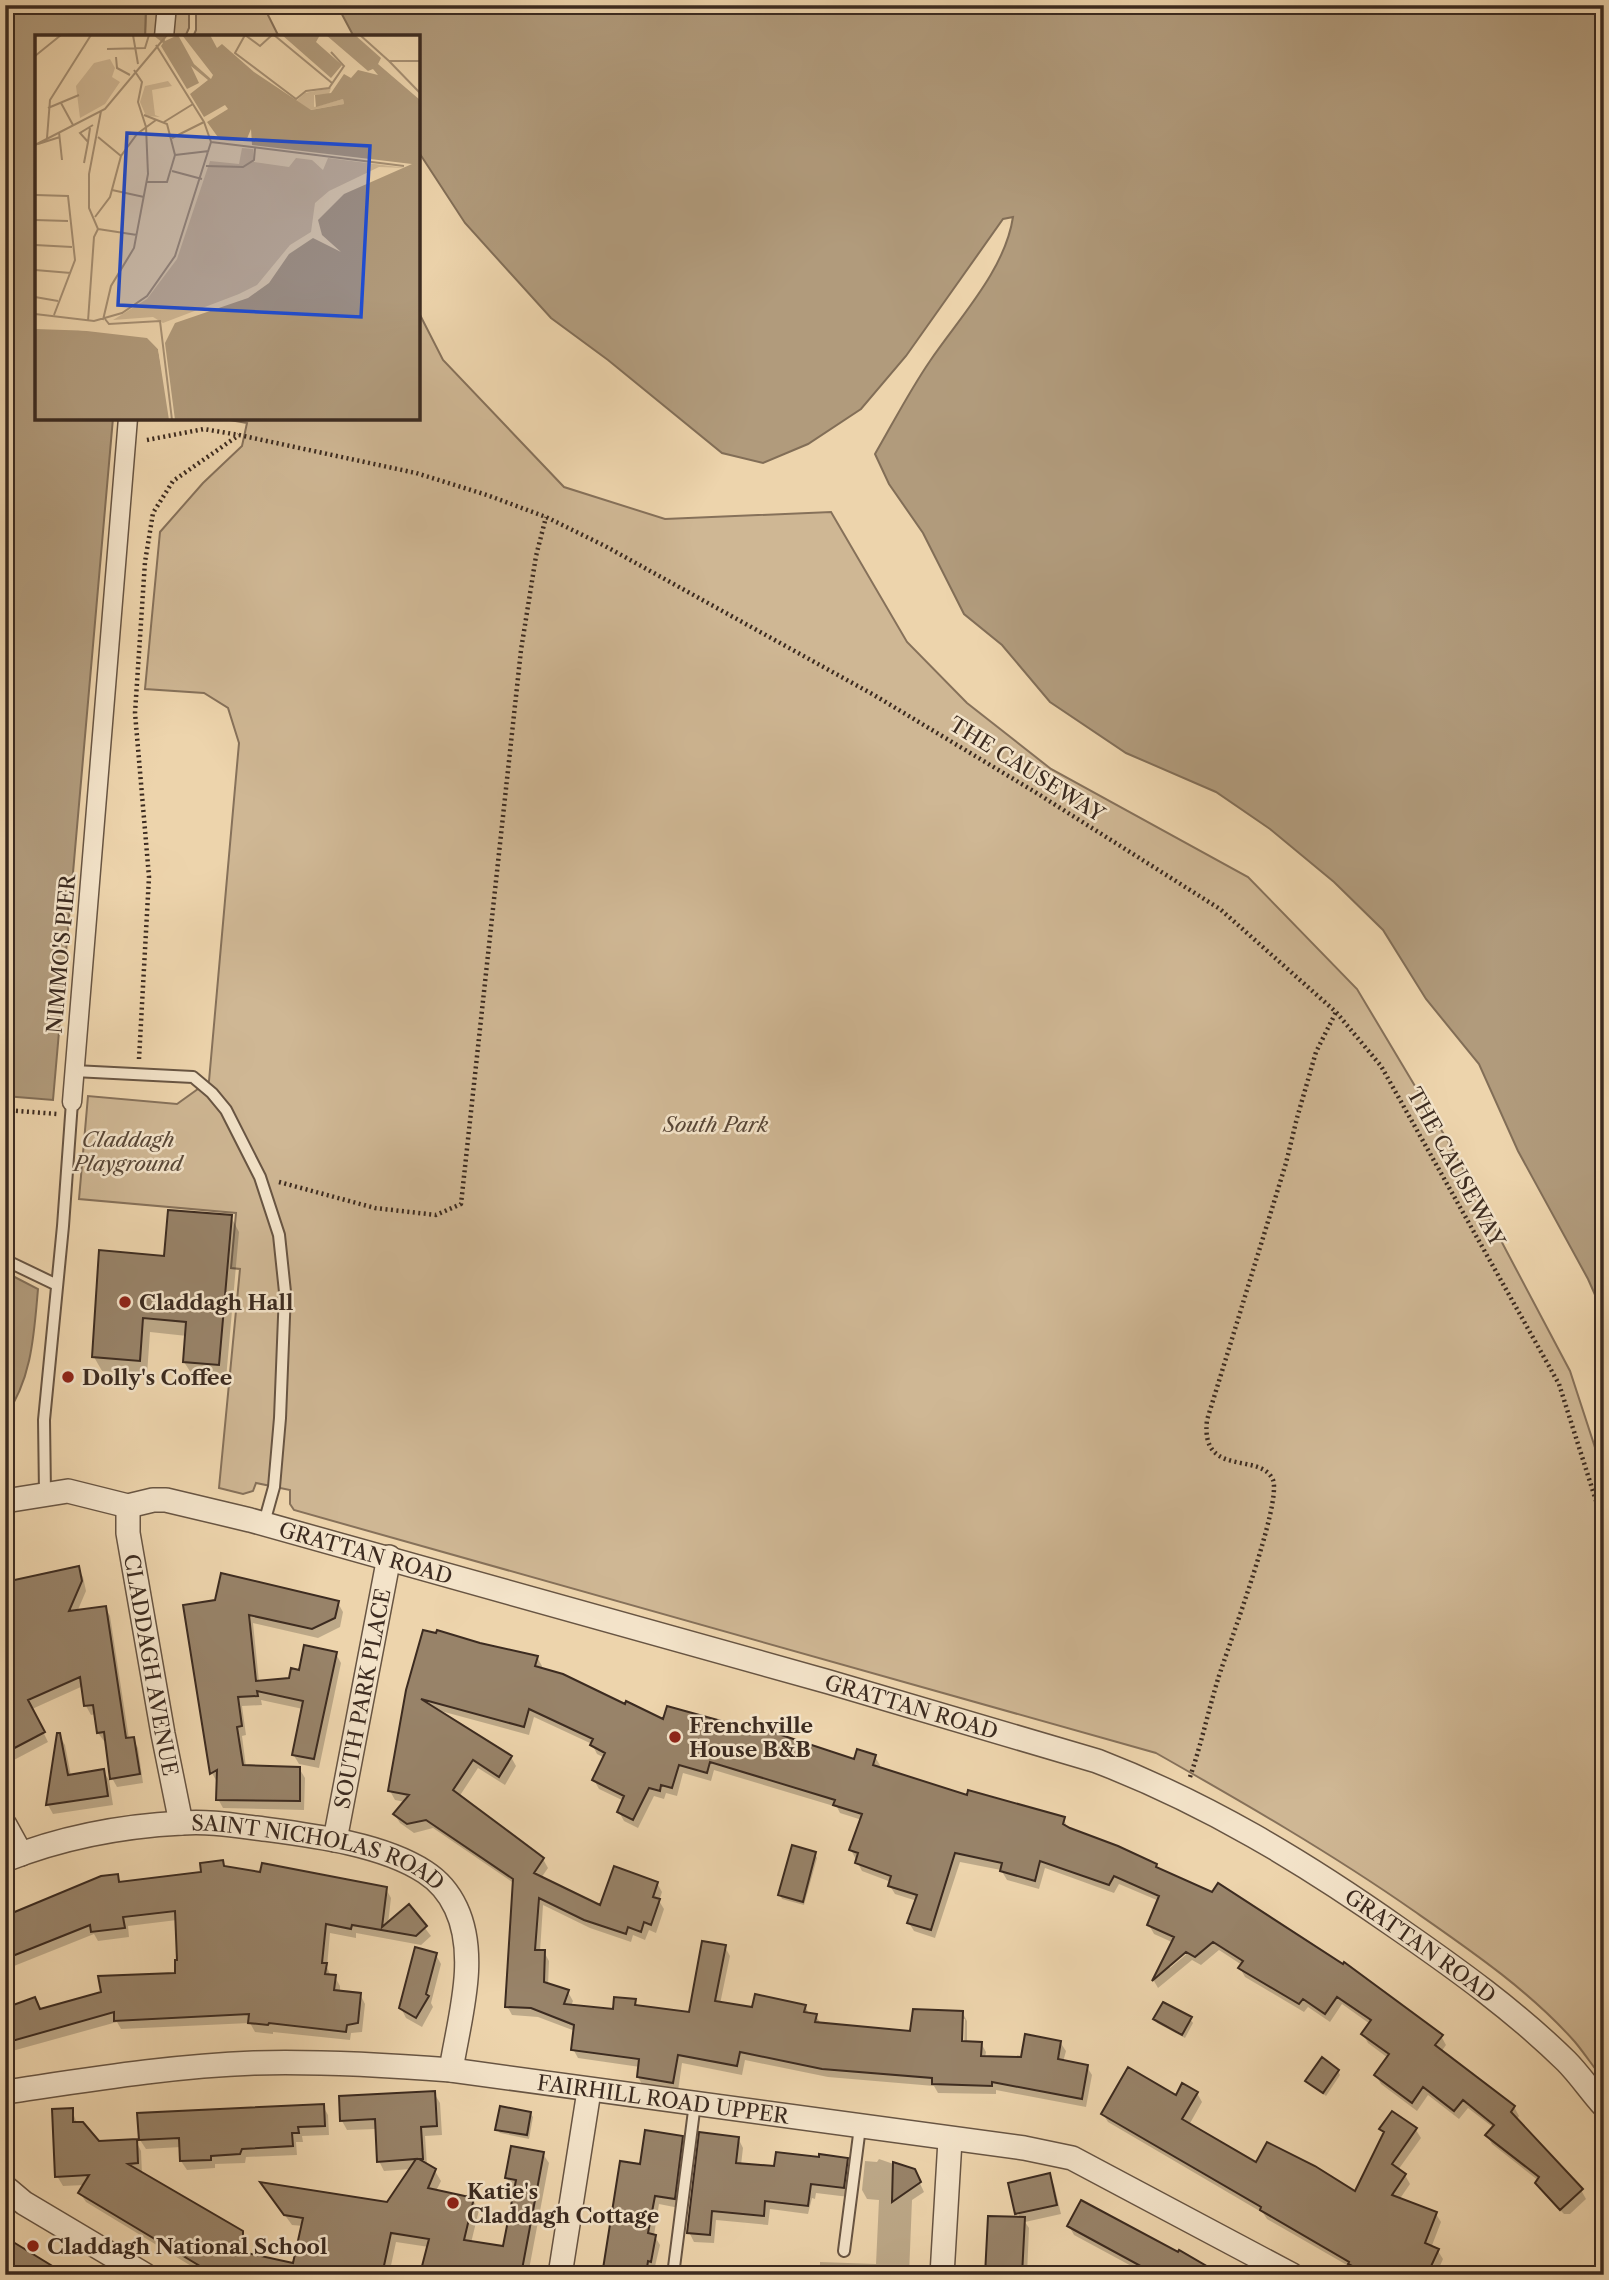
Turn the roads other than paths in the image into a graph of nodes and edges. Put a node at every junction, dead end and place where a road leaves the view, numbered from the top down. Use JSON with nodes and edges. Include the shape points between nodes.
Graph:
{"nodes":[{"id":1,"x":167,"y":5,"type":"edge"},
{"id":2,"x":164,"y":35,"type":"edge"},
{"id":3,"x":128,"y":420,"type":"edge"},
{"id":4,"x":74,"y":1071,"type":"junction"},
{"id":5,"x":72,"y":1108,"type":"joint"},
{"id":6,"x":5,"y":1260,"type":"edge"},
{"id":7,"x":57,"y":1285,"type":"junction"},
{"id":8,"x":45,"y":1493,"type":"junction"},
{"id":9,"x":5,"y":1501,"type":"edge"},
{"id":10,"x":128,"y":1506,"type":"junction"},
{"id":11,"x":264,"y":1523,"type":"junction"},
{"id":12,"x":389,"y":1557,"type":"junction"},
{"id":13,"x":181,"y":1823,"type":"junction"},
{"id":14,"x":5,"y":1825,"type":"edge"},
{"id":15,"x":335,"y":1840,"type":"junction"},
{"id":16,"x":13,"y":1857,"type":"edge"},
{"id":17,"x":451,"y":2070,"type":"junction"},
{"id":18,"x":589,"y":2091,"type":"junction"},
{"id":19,"x":5,"y":2092,"type":"edge"},
{"id":20,"x":695,"y":2103,"type":"junction"},
{"id":21,"x":1604,"y":2106,"type":"edge"},
{"id":22,"x":860,"y":2127,"type":"junction"},
{"id":23,"x":950,"y":2140,"type":"junction"},
{"id":24,"x":5,"y":2187,"type":"edge"},
{"id":25,"x":844,"y":2250,"type":"dead end"},
{"id":26,"x":145,"y":2275,"type":"edge"},
{"id":27,"x":560,"y":2275,"type":"edge"},
{"id":28,"x":673,"y":2275,"type":"edge"},
{"id":29,"x":942,"y":2275,"type":"edge"},
{"id":30,"x":1292,"y":2275,"type":"edge"}],
"edges":[{"from":1,"to":2,"type":"street"},
{"from":3,"to":4,"type":"street","name":"NIMMO'S PIER"},
{"from":4,"to":5,"type":"street","name":"NIMMO'S PIER"},
{"from":4,"to":11,"type":"lane","via":[[193,1077],[226,1111],[260,1177],[279,1235],[285,1292],[274,1487]]},
{"from":5,"to":7,"type":"lane","name":"NIMMO'S PIER"},
{"from":6,"to":7,"type":"lane"},
{"from":7,"to":8,"type":"lane","name":"NIMMO'S PIER","via":[[44,1420]]},
{"from":8,"to":9,"type":"street"},
{"from":8,"to":10,"type":"street","via":[[68,1491]]},
{"from":10,"to":11,"type":"street","name":"GRATTAN ROAD","via":[[166,1500]]},
{"from":10,"to":13,"type":"street","name":"CLADDAGH AVENUE","via":[[128,1534]]},
{"from":11,"to":12,"type":"street","name":"GRATTAN ROAD"},
{"from":12,"to":15,"type":"street","name":"SOUTH PARK PLACE"},
{"from":12,"to":21,"type":"street","name":"GRATTAN ROAD","via":[[1097,1761],[1174,1793],[1266,1841],[1439,1957],[1510,2010],[1568,2063]]},
{"from":13,"to":15,"type":"street","name":"SAINT NICHOLAS ROAD","via":[[225,1824]]},
{"from":13,"to":16,"type":"street","name":"SAINT NICHOLAS ROAD","via":[[105,1833]]},
{"from":14,"to":16,"type":"street"},
{"from":15,"to":17,"type":"street","name":"SAINT NICHOLAS ROAD","via":[[408,1862],[439,1883],[456,1909],[467,1946],[467,1978]]},
{"from":17,"to":18,"type":"street","name":"FAIRHILL ROAD UPPER"},
{"from":17,"to":19,"type":"street","name":"FAIRHILL ROAD UPPER","via":[[253,2063]]},
{"from":18,"to":20,"type":"street","name":"FAIRHILL ROAD UPPER"},
{"from":18,"to":27,"type":"street"},
{"from":20,"to":22,"type":"street","name":"FAIRHILL ROAD UPPER"},
{"from":20,"to":28,"type":"lane"},
{"from":22,"to":23,"type":"street","name":"FAIRHILL ROAD UPPER"},
{"from":22,"to":25,"type":"lane"},
{"from":23,"to":29,"type":"street"},
{"from":23,"to":30,"type":"street","name":"FAIRHILL ROAD UPPER","via":[[1072,2158]]},
{"from":24,"to":26,"type":"street"}]}
